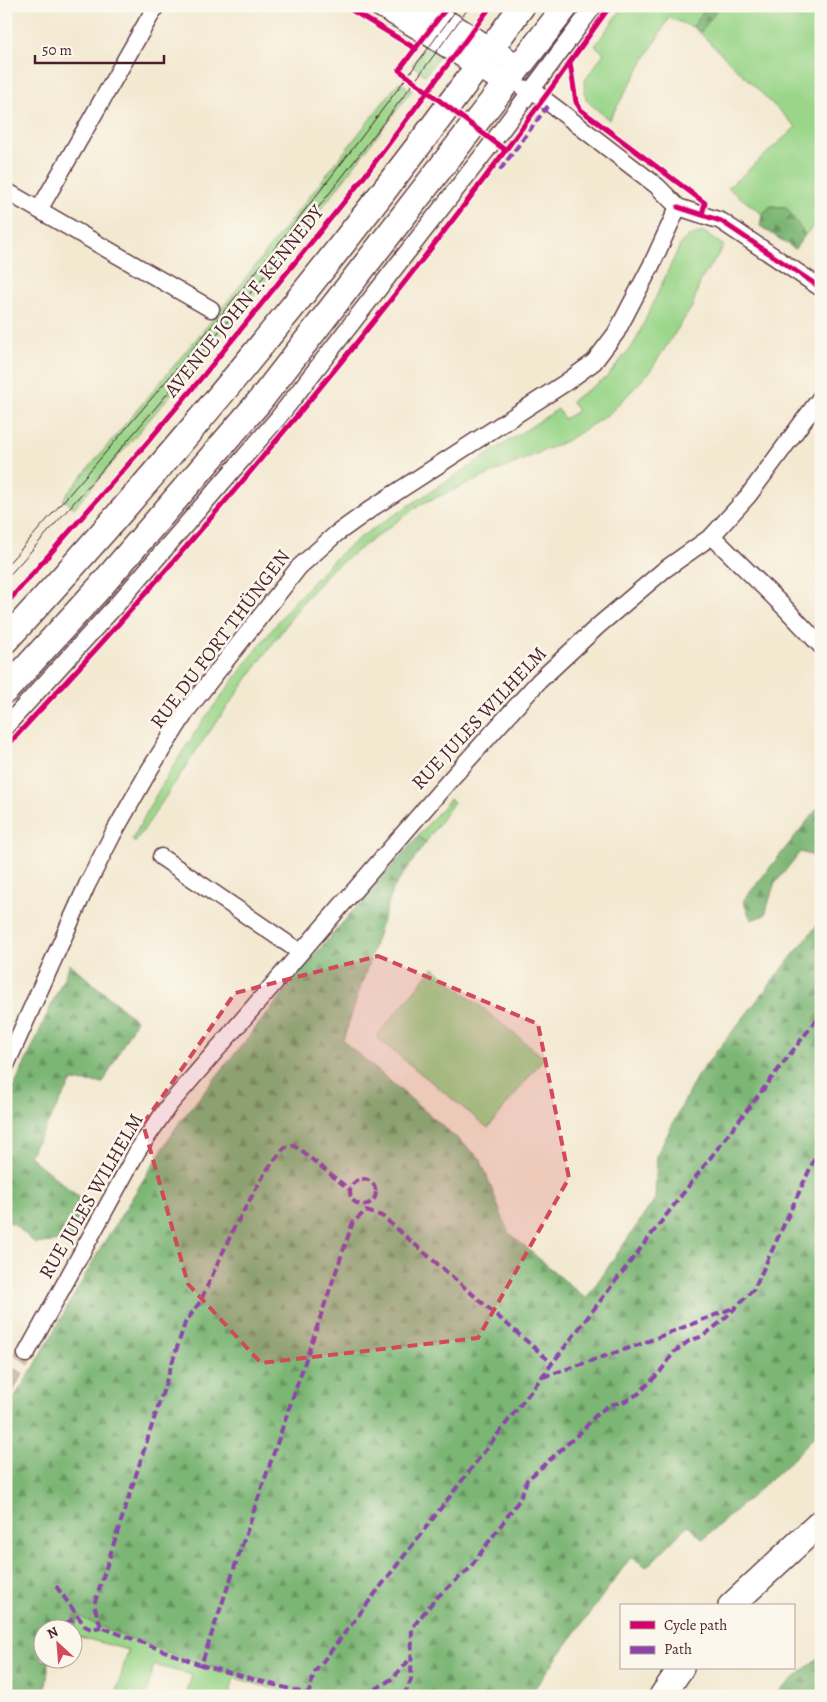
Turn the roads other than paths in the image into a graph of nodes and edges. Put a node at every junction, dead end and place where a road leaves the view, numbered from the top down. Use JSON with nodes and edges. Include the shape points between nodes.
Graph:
{"nodes":[{"id":1,"x":156,"y":6,"type":"edge"},
{"id":2,"x":380,"y":6,"type":"edge"},
{"id":3,"x":422,"y":6,"type":"edge"},
{"id":4,"x":522,"y":6,"type":"edge"},
{"id":5,"x":566,"y":6,"type":"edge"},
{"id":6,"x":594,"y":6,"type":"edge"},
{"id":7,"x":485,"y":58,"type":"junction"},
{"id":8,"x":513,"y":76,"type":"junction"},
{"id":9,"x":532,"y":90,"type":"junction"},
{"id":10,"x":6,"y":191,"type":"edge"},
{"id":11,"x":678,"y":207,"type":"junction"},
{"id":12,"x":39,"y":210,"type":"junction"},
{"id":13,"x":821,"y":288,"type":"edge"},
{"id":14,"x":211,"y":309,"type":"dead end"},
{"id":15,"x":313,"y":333,"type":"junction"},
{"id":16,"x":344,"y":333,"type":"junction"},
{"id":17,"x":821,"y":397,"type":"edge"},
{"id":18,"x":712,"y":536,"type":"junction"},
{"id":19,"x":6,"y":640,"type":"edge"},
{"id":20,"x":821,"y":646,"type":"edge"},
{"id":21,"x":6,"y":690,"type":"edge"},
{"id":22,"x":6,"y":726,"type":"edge"},
{"id":23,"x":161,"y":857,"type":"dead end"},
{"id":24,"x":300,"y":952,"type":"junction"},
{"id":25,"x":6,"y":1064,"type":"edge"},
{"id":26,"x":26,"y":1354,"type":"tunnel mouth"},
{"id":27,"x":821,"y":1522,"type":"edge"},
{"id":28,"x":733,"y":1604,"type":"edge"},
{"id":29,"x":680,"y":1670,"type":"edge"},
{"id":30,"x":662,"y":1696,"type":"edge"}],
"edges":[{"from":1,"to":12,"type":"street"},
{"from":2,"to":7,"type":"street"},
{"from":3,"to":7,"type":"street"},
{"from":4,"to":7,"type":"main road","name":"AVENUE JOHN F. KENNEDY"},
{"from":5,"to":8,"type":"main road"},
{"from":6,"to":9,"type":"street"},
{"from":7,"to":8,"type":"street"},
{"from":7,"to":19,"type":"main road","name":"AVENUE JOHN F. KENNEDY","via":[[266,340],[76,564]]},
{"from":8,"to":9,"type":"street"},
{"from":8,"to":15,"type":"main road"},
{"from":9,"to":11,"type":"street","via":[[657,186]]},
{"from":9,"to":16,"type":"street"},
{"from":10,"to":12,"type":"street"},
{"from":11,"to":13,"type":"street","via":[[721,221]]},
{"from":11,"to":25,"type":"street","name":"RUE DU FORT THÜNGEN","via":[[616,333],[594,362],[336,534],[298,567],[188,709],[150,769],[87,885]]},
{"from":12,"to":14,"type":"street"},
{"from":15,"to":16,"type":"street"},
{"from":15,"to":21,"type":"main road","via":[[246,417],[100,587]]},
{"from":16,"to":22,"type":"street","via":[[278,418],[119,602]]},
{"from":17,"to":18,"type":"street","name":"RUE JULES WILHELM","via":[[748,496]]},
{"from":18,"to":20,"type":"street"},
{"from":18,"to":24,"type":"street","name":"RUE JULES WILHELM","via":[[664,570],[539,681]]},
{"from":23,"to":24,"type":"street"},
{"from":24,"to":26,"type":"street","name":"RUE JULES WILHELM","via":[[169,1105],[143,1143]]},
{"from":27,"to":28,"type":"main road"},
{"from":29,"to":30,"type":"main road"}]}
